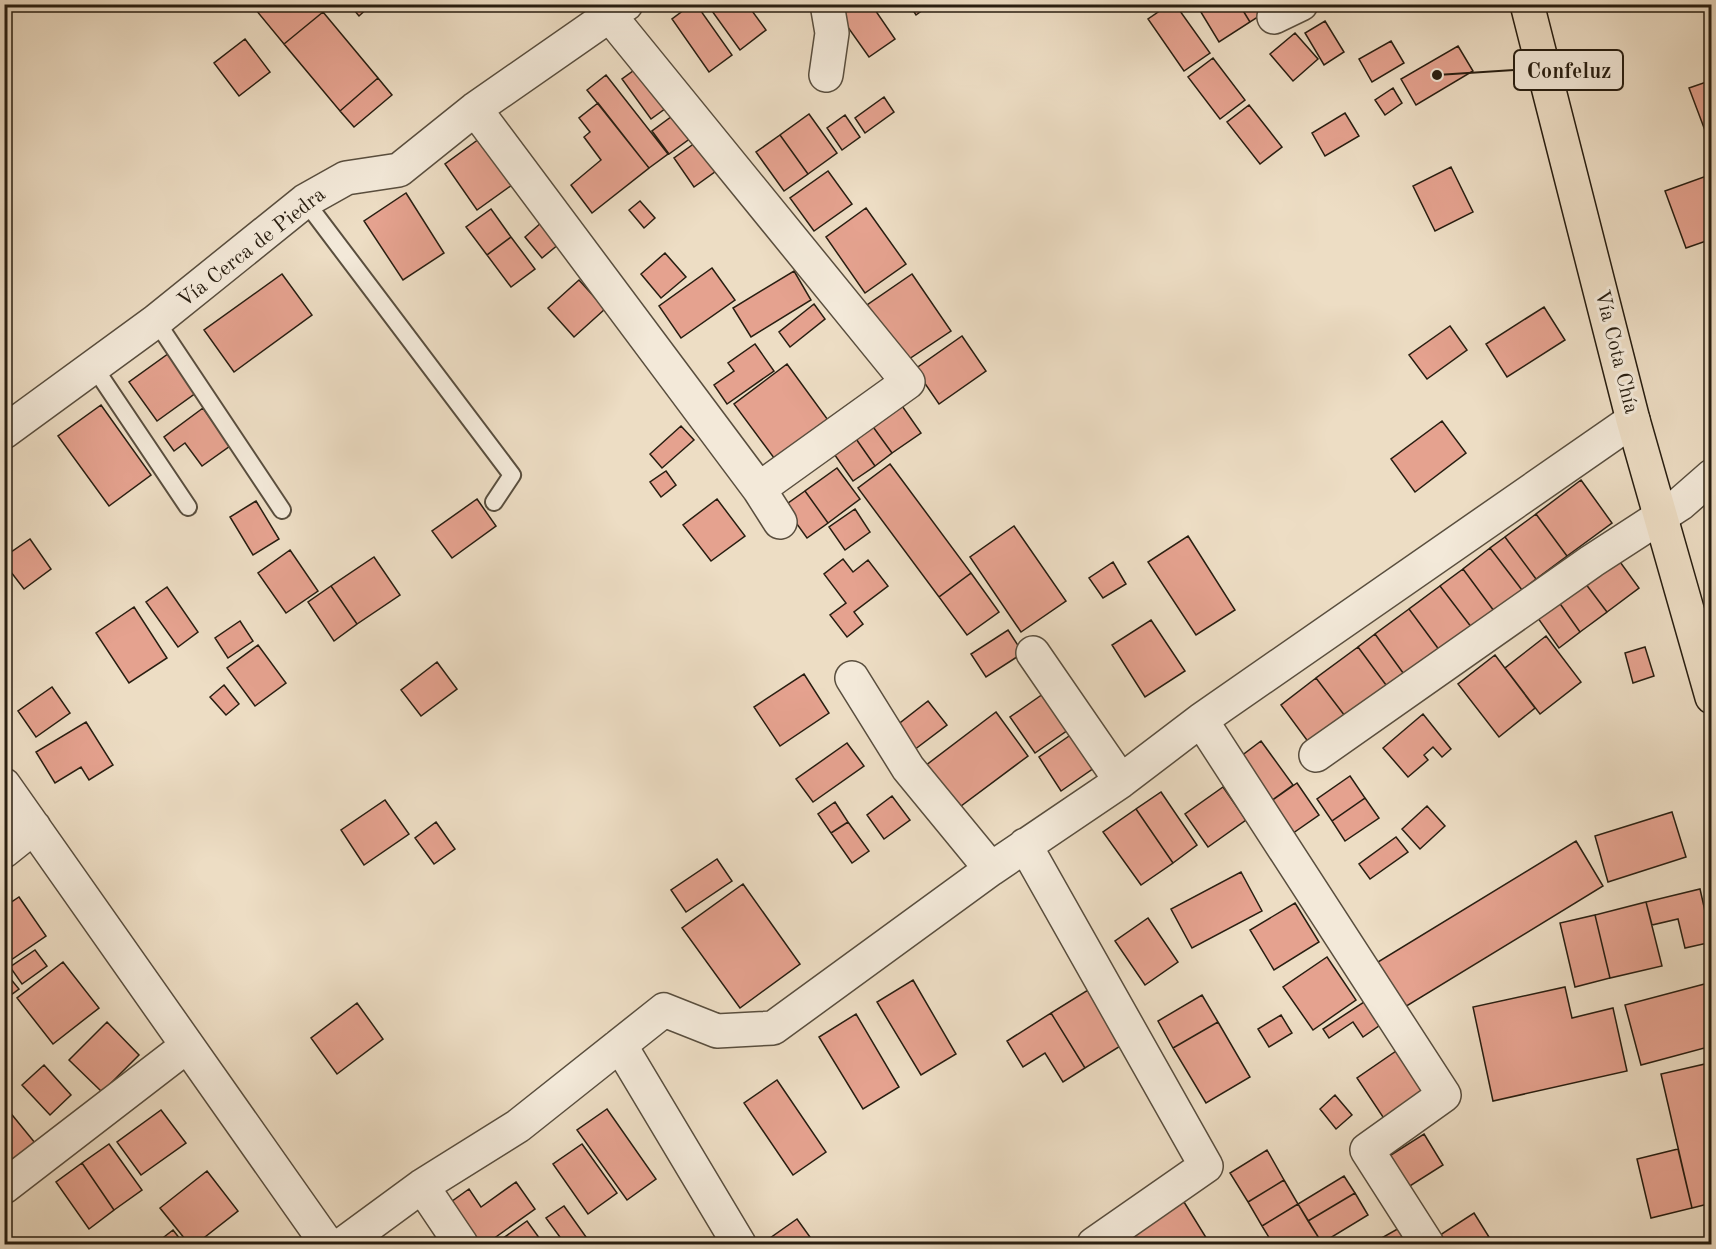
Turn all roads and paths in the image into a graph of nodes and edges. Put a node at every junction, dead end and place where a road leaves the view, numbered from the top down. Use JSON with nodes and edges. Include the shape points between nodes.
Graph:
{"nodes":[{"id":1,"x":827,"y":4,"type":"edge"},
{"id":2,"x":1527,"y":4,"type":"edge"},
{"id":3,"x":618,"y":10,"type":"edge"},
{"id":4,"x":826,"y":75,"type":"dead end"},
{"id":5,"x":475,"y":109,"type":"junction"},
{"id":6,"x":306,"y":201,"type":"junction"},
{"id":7,"x":156,"y":321,"type":"junction"},
{"id":8,"x":94,"y":367,"type":"junction"},
{"id":9,"x":1634,"y":420,"type":"junction"},
{"id":10,"x":4,"y":432,"type":"edge"},
{"id":11,"x":1712,"y":476,"type":"edge"},
{"id":12,"x":759,"y":489,"type":"junction"},
{"id":13,"x":494,"y":502,"type":"dead end"},
{"id":14,"x":188,"y":507,"type":"dead end"},
{"id":15,"x":282,"y":510,"type":"dead end"},
{"id":16,"x":1660,"y":515,"type":"junction"},
{"id":17,"x":780,"y":522,"type":"dead end"},
{"id":18,"x":1033,"y":653,"type":"dead end"},
{"id":19,"x":852,"y":678,"type":"dead end"},
{"id":20,"x":1712,"y":697,"type":"edge"},
{"id":21,"x":1201,"y":720,"type":"junction"},
{"id":22,"x":1316,"y":755,"type":"dead end"},
{"id":23,"x":1121,"y":781,"type":"junction"},
{"id":24,"x":4,"y":785,"type":"edge"},
{"id":25,"x":34,"y":826,"type":"junction"},
{"id":26,"x":1025,"y":845,"type":"junction"},
{"id":27,"x":4,"y":851,"type":"edge"},
{"id":28,"x":991,"y":868,"type":"junction"},
{"id":29,"x":621,"y":1045,"type":"junction"},
{"id":30,"x":187,"y":1046,"type":"junction"},
{"id":31,"x":4,"y":1186,"type":"edge"},
{"id":32,"x":422,"y":1186,"type":"junction"},
{"id":33,"x":327,"y":1245,"type":"edge"},
{"id":34,"x":343,"y":1245,"type":"edge"},
{"id":35,"x":461,"y":1245,"type":"edge"},
{"id":36,"x":739,"y":1245,"type":"edge"},
{"id":37,"x":1094,"y":1245,"type":"edge"},
{"id":38,"x":1427,"y":1245,"type":"edge"}],
"edges":[{"from":1,"to":4,"type":"street","via":[[832,33]]},
{"from":2,"to":9,"type":"main road","name":"Vía Cota Chía"},
{"from":3,"to":5,"type":"street","name":"Vía Cerca de Piedra"},
{"from":3,"to":12,"type":"street","via":[[908,382]]},
{"from":5,"to":6,"type":"street","name":"Vía Cerca de Piedra","via":[[399,170],[346,178]]},
{"from":5,"to":12,"type":"street"},
{"from":6,"to":7,"type":"street","name":"Vía Cerca de Piedra"},
{"from":6,"to":13,"type":"lane","via":[[512,476]]},
{"from":7,"to":8,"type":"street","name":"Vía Cerca de Piedra"},
{"from":7,"to":15,"type":"lane"},
{"from":8,"to":10,"type":"street","name":"Vía Cerca de Piedra"},
{"from":8,"to":14,"type":"lane"},
{"from":9,"to":16,"type":"main road","name":"Vía Cota Chía"},
{"from":9,"to":21,"type":"street"},
{"from":11,"to":16,"type":"street","via":[[1698,491]]},
{"from":12,"to":17,"type":"street"},
{"from":16,"to":20,"type":"main road","name":"Vía Cota Chía"},
{"from":16,"to":22,"type":"street"},
{"from":18,"to":23,"type":"street"},
{"from":19,"to":28,"type":"street","via":[[908,768]]},
{"from":21,"to":23,"type":"street"},
{"from":21,"to":38,"type":"street","via":[[1444,1095],[1367,1150]]},
{"from":23,"to":26,"type":"street"},
{"from":24,"to":25,"type":"street"},
{"from":25,"to":27,"type":"street"},
{"from":25,"to":30,"type":"street"},
{"from":26,"to":28,"type":"street"},
{"from":26,"to":37,"type":"street","via":[[1206,1166]]},
{"from":28,"to":29,"type":"street","via":[[773,1028],[717,1031],[664,1010]]},
{"from":29,"to":32,"type":"street","via":[[518,1126]]},
{"from":29,"to":36,"type":"street"},
{"from":30,"to":31,"type":"street"},
{"from":30,"to":33,"type":"street"},
{"from":32,"to":34,"type":"street"},
{"from":32,"to":35,"type":"street"}]}
